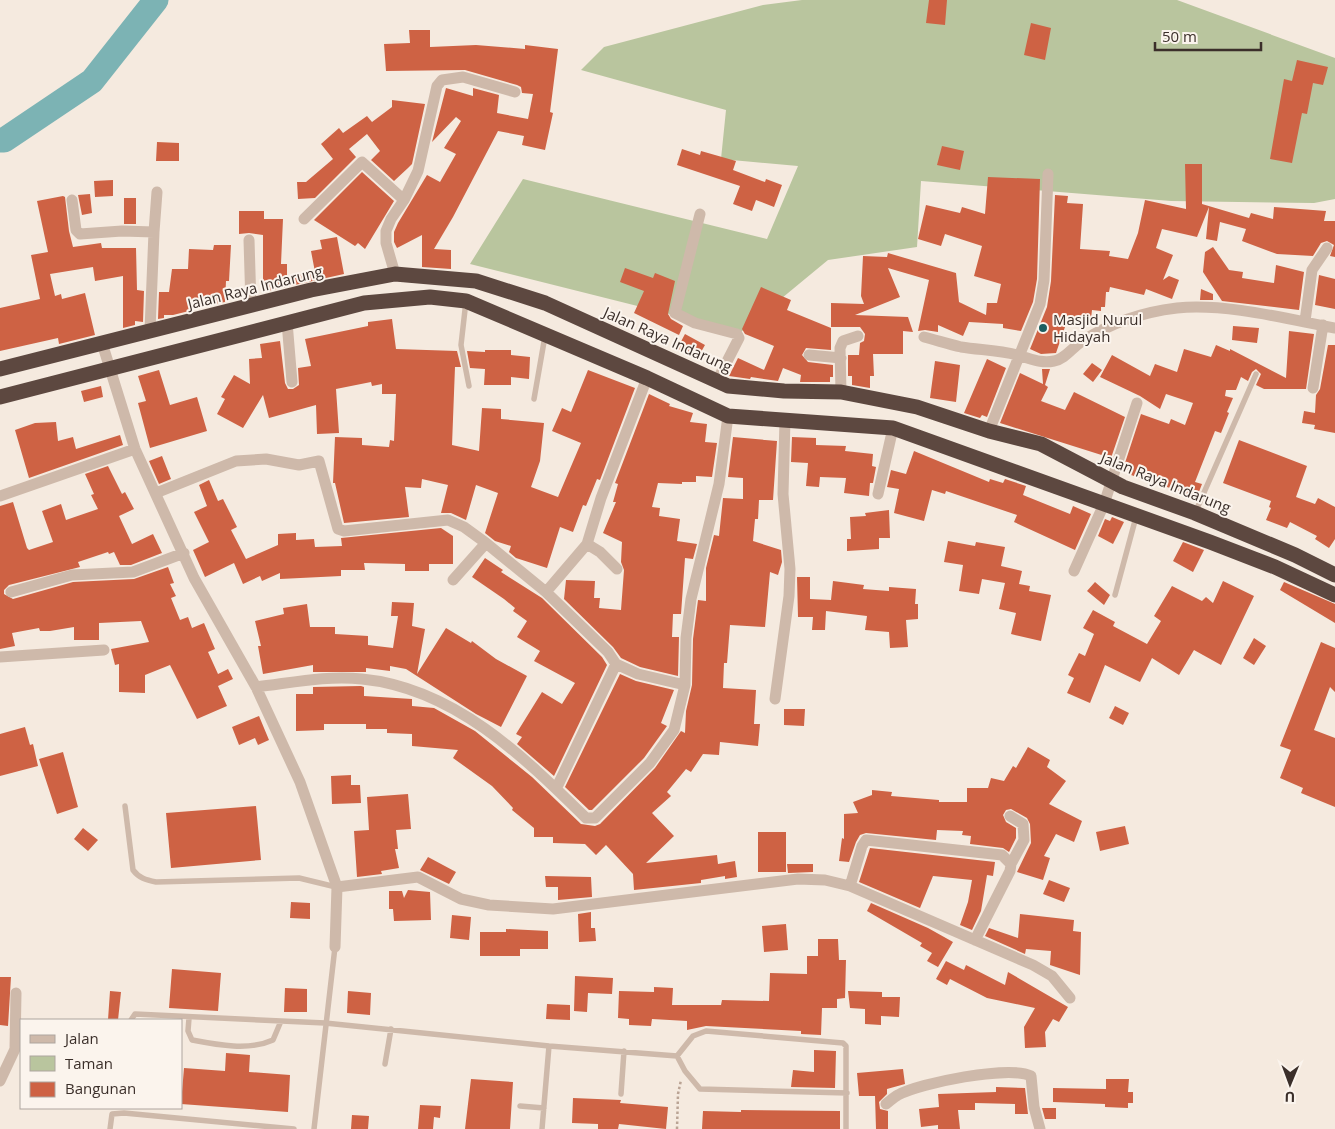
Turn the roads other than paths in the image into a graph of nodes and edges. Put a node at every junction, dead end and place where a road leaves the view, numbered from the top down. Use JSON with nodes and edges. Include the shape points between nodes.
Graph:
{"nodes":[{"id":1,"x":515,"y":92,"type":"dead end"},
{"id":2,"x":1048,"y":174,"type":"dead end"},
{"id":3,"x":157,"y":192,"type":"dead end"},
{"id":4,"x":72,"y":200,"type":"dead end"},
{"id":5,"x":404,"y":200,"type":"junction"},
{"id":6,"x":700,"y":214,"type":"dead end"},
{"id":7,"x":304,"y":219,"type":"dead end"},
{"id":8,"x":154,"y":232,"type":"junction"},
{"id":9,"x":249,"y":240,"type":"dead end"},
{"id":10,"x":1327,"y":248,"type":"dead end"},
{"id":11,"x":396,"y":274,"type":"junction"},
{"id":12,"x":466,"y":301,"type":"junction"},
{"id":13,"x":251,"y":305,"type":"junction"},
{"id":14,"x":1305,"y":321,"type":"junction"},
{"id":15,"x":287,"y":322,"type":"junction"},
{"id":16,"x":1323,"y":325,"type":"junction"},
{"id":17,"x":1335,"y":328,"type":"edge"},
{"id":18,"x":150,"y":330,"type":"junction"},
{"id":19,"x":546,"y":334,"type":"junction"},
{"id":20,"x":858,"y":336,"type":"dead end"},
{"id":21,"x":924,"y":337,"type":"dead end"},
{"id":22,"x":102,"y":343,"type":"junction"},
{"id":23,"x":809,"y":355,"type":"dead end"},
{"id":24,"x":1019,"y":355,"type":"junction"},
{"id":25,"x":841,"y":358,"type":"junction"},
{"id":26,"x":0,"y":369,"type":"edge"},
{"id":27,"x":109,"y":370,"type":"junction"},
{"id":28,"x":1256,"y":374,"type":"dead end"},
{"id":29,"x":647,"y":378,"type":"junction"},
{"id":30,"x":718,"y":381,"type":"junction"},
{"id":31,"x":292,"y":382,"type":"dead end"},
{"id":32,"x":469,"y":386,"type":"dead end"},
{"id":33,"x":1313,"y":388,"type":"dead end"},
{"id":34,"x":841,"y":392,"type":"junction"},
{"id":35,"x":0,"y":397,"type":"edge"},
{"id":36,"x":534,"y":399,"type":"dead end"},
{"id":37,"x":1137,"y":403,"type":"dead end"},
{"id":38,"x":728,"y":416,"type":"junction"},
{"id":39,"x":785,"y":420,"type":"junction"},
{"id":40,"x":893,"y":428,"type":"junction"},
{"id":41,"x":989,"y":431,"type":"junction"},
{"id":42,"x":135,"y":449,"type":"junction"},
{"id":43,"x":1110,"y":481,"type":"junction"},
{"id":44,"x":156,"y":493,"type":"junction"},
{"id":45,"x":878,"y":494,"type":"dead end"},
{"id":46,"x":0,"y":496,"type":"edge"},
{"id":47,"x":1104,"y":504,"type":"junction"},
{"id":48,"x":1195,"y":513,"type":"junction"},
{"id":49,"x":1137,"y":515,"type":"junction"},
{"id":50,"x":486,"y":543,"type":"junction"},
{"id":51,"x":587,"y":544,"type":"junction"},
{"id":52,"x":184,"y":553,"type":"junction"},
{"id":53,"x":617,"y":569,"type":"dead end"},
{"id":54,"x":1074,"y":572,"type":"dead end"},
{"id":55,"x":1335,"y":575,"type":"edge"},
{"id":56,"x":453,"y":580,"type":"dead end"},
{"id":57,"x":11,"y":592,"type":"dead end"},
{"id":58,"x":546,"y":592,"type":"junction"},
{"id":59,"x":1115,"y":595,"type":"dead end"},
{"id":60,"x":1335,"y":595,"type":"edge"},
{"id":61,"x":104,"y":650,"type":"dead end"},
{"id":62,"x":0,"y":657,"type":"edge"},
{"id":63,"x":616,"y":664,"type":"junction"},
{"id":64,"x":685,"y":686,"type":"junction"},
{"id":65,"x":256,"y":687,"type":"junction"},
{"id":66,"x":775,"y":699,"type":"dead end"},
{"id":67,"x":556,"y":789,"type":"junction"},
{"id":68,"x":125,"y":806,"type":"dead end"},
{"id":69,"x":1010,"y":816,"type":"dead end"},
{"id":70,"x":1011,"y":864,"type":"junction"},
{"id":71,"x":850,"y":886,"type":"junction"},
{"id":72,"x":337,"y":887,"type":"junction"},
{"id":73,"x":975,"y":940,"type":"junction"},
{"id":74,"x":335,"y":947,"type":"joint"},
{"id":75,"x":16,"y":993,"type":"dead end"},
{"id":76,"x":1070,"y":998,"type":"dead end"},
{"id":77,"x":189,"y":1018,"type":"junction"},
{"id":78,"x":131,"y":1019,"type":"edge"},
{"id":79,"x":281,"y":1022,"type":"junction"},
{"id":80,"x":325,"y":1023,"type":"junction"},
{"id":81,"x":391,"y":1029,"type":"junction"},
{"id":82,"x":549,"y":1046,"type":"junction"},
{"id":83,"x":624,"y":1051,"type":"junction"},
{"id":84,"x":677,"y":1056,"type":"junction"},
{"id":85,"x":385,"y":1064,"type":"dead end"},
{"id":86,"x":0,"y":1081,"type":"edge"},
{"id":87,"x":621,"y":1094,"type":"dead end"},
{"id":88,"x":847,"y":1094,"type":"junction"},
{"id":89,"x":886,"y":1104,"type":"dead end"},
{"id":90,"x":520,"y":1106,"type":"dead end"},
{"id":91,"x":544,"y":1108,"type":"junction"},
{"id":92,"x":125,"y":1111,"type":"edge"},
{"id":93,"x":110,"y":1129,"type":"edge"},
{"id":94,"x":294,"y":1129,"type":"edge"},
{"id":95,"x":314,"y":1129,"type":"edge"},
{"id":96,"x":542,"y":1129,"type":"edge"},
{"id":97,"x":846,"y":1129,"type":"edge"},
{"id":98,"x":1040,"y":1129,"type":"edge"}],
"edges":[{"from":1,"to":5,"type":"street","via":[[463,77],[442,80],[430,109],[418,171]]},
{"from":2,"to":24,"type":"street","via":[[1044,280],[1040,304]]},
{"from":3,"to":8,"type":"street"},
{"from":4,"to":8,"type":"street","via":[[76,230],[80,234]]},
{"from":5,"to":7,"type":"street","via":[[362,162]]},
{"from":5,"to":11,"type":"street","via":[[386,231],[386,243]]},
{"from":6,"to":30,"type":"street","via":[[675,313],[695,323],[737,334],[739,338]]},
{"from":8,"to":18,"type":"street"},
{"from":9,"to":13,"type":"street"},
{"from":10,"to":14,"type":"street","via":[[1312,270]]},
{"from":11,"to":13,"type":"highway","name":"Jalan Raya Indarung"},
{"from":11,"to":30,"type":"highway","name":"Jalan Raya Indarung","via":[[476,281],[545,303]]},
{"from":12,"to":15,"type":"highway","via":[[430,297],[364,303]]},
{"from":12,"to":19,"type":"highway"},
{"from":12,"to":32,"type":"lane","via":[[461,345]]},
{"from":13,"to":18,"type":"highway","name":"Jalan Raya Indarung"},
{"from":14,"to":16,"type":"street"},
{"from":14,"to":24,"type":"street","via":[[1232,310],[1179,308],[1131,317],[1080,343],[1055,361],[1043,362]]},
{"from":15,"to":27,"type":"highway"},
{"from":15,"to":31,"type":"street"},
{"from":16,"to":17,"type":"street"},
{"from":16,"to":33,"type":"street"},
{"from":18,"to":22,"type":"highway","name":"Jalan Raya Indarung"},
{"from":19,"to":29,"type":"highway"},
{"from":19,"to":36,"type":"lane"},
{"from":20,"to":25,"type":"street","via":[[843,341]]},
{"from":21,"to":24,"type":"street","via":[[961,347]]},
{"from":22,"to":26,"type":"highway","name":"Jalan Raya Indarung"},
{"from":22,"to":27,"type":"street"},
{"from":23,"to":25,"type":"street"},
{"from":24,"to":41,"type":"street"},
{"from":25,"to":34,"type":"street"},
{"from":27,"to":35,"type":"highway"},
{"from":27,"to":42,"type":"street"},
{"from":28,"to":48,"type":"lane"},
{"from":29,"to":38,"type":"highway"},
{"from":29,"to":51,"type":"street"},
{"from":30,"to":34,"type":"highway","name":"Jalan Raya Indarung","via":[[728,386]]},
{"from":34,"to":41,"type":"highway","name":"Jalan Raya Indarung","via":[[917,407]]},
{"from":37,"to":43,"type":"street"},
{"from":38,"to":39,"type":"highway"},
{"from":38,"to":64,"type":"street","via":[[720,484],[692,599],[686,638]]},
{"from":39,"to":40,"type":"highway"},
{"from":39,"to":66,"type":"street","via":[[782,494],[790,569]]},
{"from":40,"to":45,"type":"street"},
{"from":40,"to":47,"type":"highway"},
{"from":41,"to":43,"type":"highway","name":"Jalan Raya Indarung","via":[[1041,444]]},
{"from":42,"to":44,"type":"street"},
{"from":42,"to":46,"type":"street"},
{"from":43,"to":47,"type":"street"},
{"from":43,"to":48,"type":"highway","name":"Jalan Raya Indarung"},
{"from":44,"to":50,"type":"street","via":[[236,461],[266,459],[299,465],[319,462],[338,529],[448,520]]},
{"from":44,"to":52,"type":"street"},
{"from":47,"to":49,"type":"highway"},
{"from":47,"to":54,"type":"street"},
{"from":48,"to":55,"type":"highway","name":"Jalan Raya Indarung"},
{"from":49,"to":59,"type":"lane"},
{"from":49,"to":60,"type":"highway","via":[[1275,567]]},
{"from":50,"to":56,"type":"street"},
{"from":50,"to":58,"type":"street"},
{"from":51,"to":53,"type":"street"},
{"from":51,"to":58,"type":"street"},
{"from":52,"to":57,"type":"street","via":[[133,572],[72,575]]},
{"from":52,"to":65,"type":"street","via":[[194,578]]},
{"from":58,"to":63,"type":"street","via":[[608,652]]},
{"from":61,"to":62,"type":"street"},
{"from":63,"to":64,"type":"street","via":[[638,674]]},
{"from":63,"to":67,"type":"street"},
{"from":64,"to":67,"type":"street","via":[[674,730],[650,763],[595,818],[586,818]]},
{"from":65,"to":67,"type":"street","via":[[361,678],[398,685],[424,694],[481,724]]},
{"from":65,"to":72,"type":"street","via":[[300,782]]},
{"from":68,"to":72,"type":"lane","via":[[133,870],[145,880],[300,878]]},
{"from":69,"to":70,"type":"street","via":[[1023,824],[1025,834]]},
{"from":70,"to":71,"type":"street","via":[[1002,855],[866,840]]},
{"from":70,"to":73,"type":"street","via":[[1006,881]]},
{"from":71,"to":72,"type":"street","via":[[825,880],[798,879],[553,909],[488,906],[461,899],[418,877]]},
{"from":71,"to":73,"type":"street"},
{"from":72,"to":74,"type":"street"},
{"from":73,"to":76,"type":"street","via":[[1052,976]]},
{"from":74,"to":80,"type":"lane"},
{"from":75,"to":86,"type":"street","via":[[15,1049]]},
{"from":77,"to":78,"type":"lane","via":[[135,1014]]},
{"from":77,"to":79,"type":"lane"},
{"from":77,"to":79,"type":"lane","via":[[188,1031],[192,1040],[260,1046],[273,1040]]},
{"from":79,"to":80,"type":"lane"},
{"from":80,"to":81,"type":"lane"},
{"from":80,"to":95,"type":"lane"},
{"from":81,"to":82,"type":"lane"},
{"from":81,"to":85,"type":"lane"},
{"from":82,"to":83,"type":"lane"},
{"from":82,"to":91,"type":"lane"},
{"from":83,"to":84,"type":"lane"},
{"from":83,"to":87,"type":"lane"},
{"from":84,"to":88,"type":"lane","via":[[700,1089]]},
{"from":84,"to":88,"type":"lane","via":[[693,1036],[706,1030],[843,1043],[846,1046]]},
{"from":88,"to":97,"type":"lane"},
{"from":89,"to":98,"type":"street","via":[[899,1094],[976,1074],[1023,1072],[1031,1076]]},
{"from":90,"to":91,"type":"lane"},
{"from":91,"to":96,"type":"lane"},
{"from":92,"to":93,"type":"lane","via":[[112,1114]]},
{"from":92,"to":94,"type":"lane"}]}
